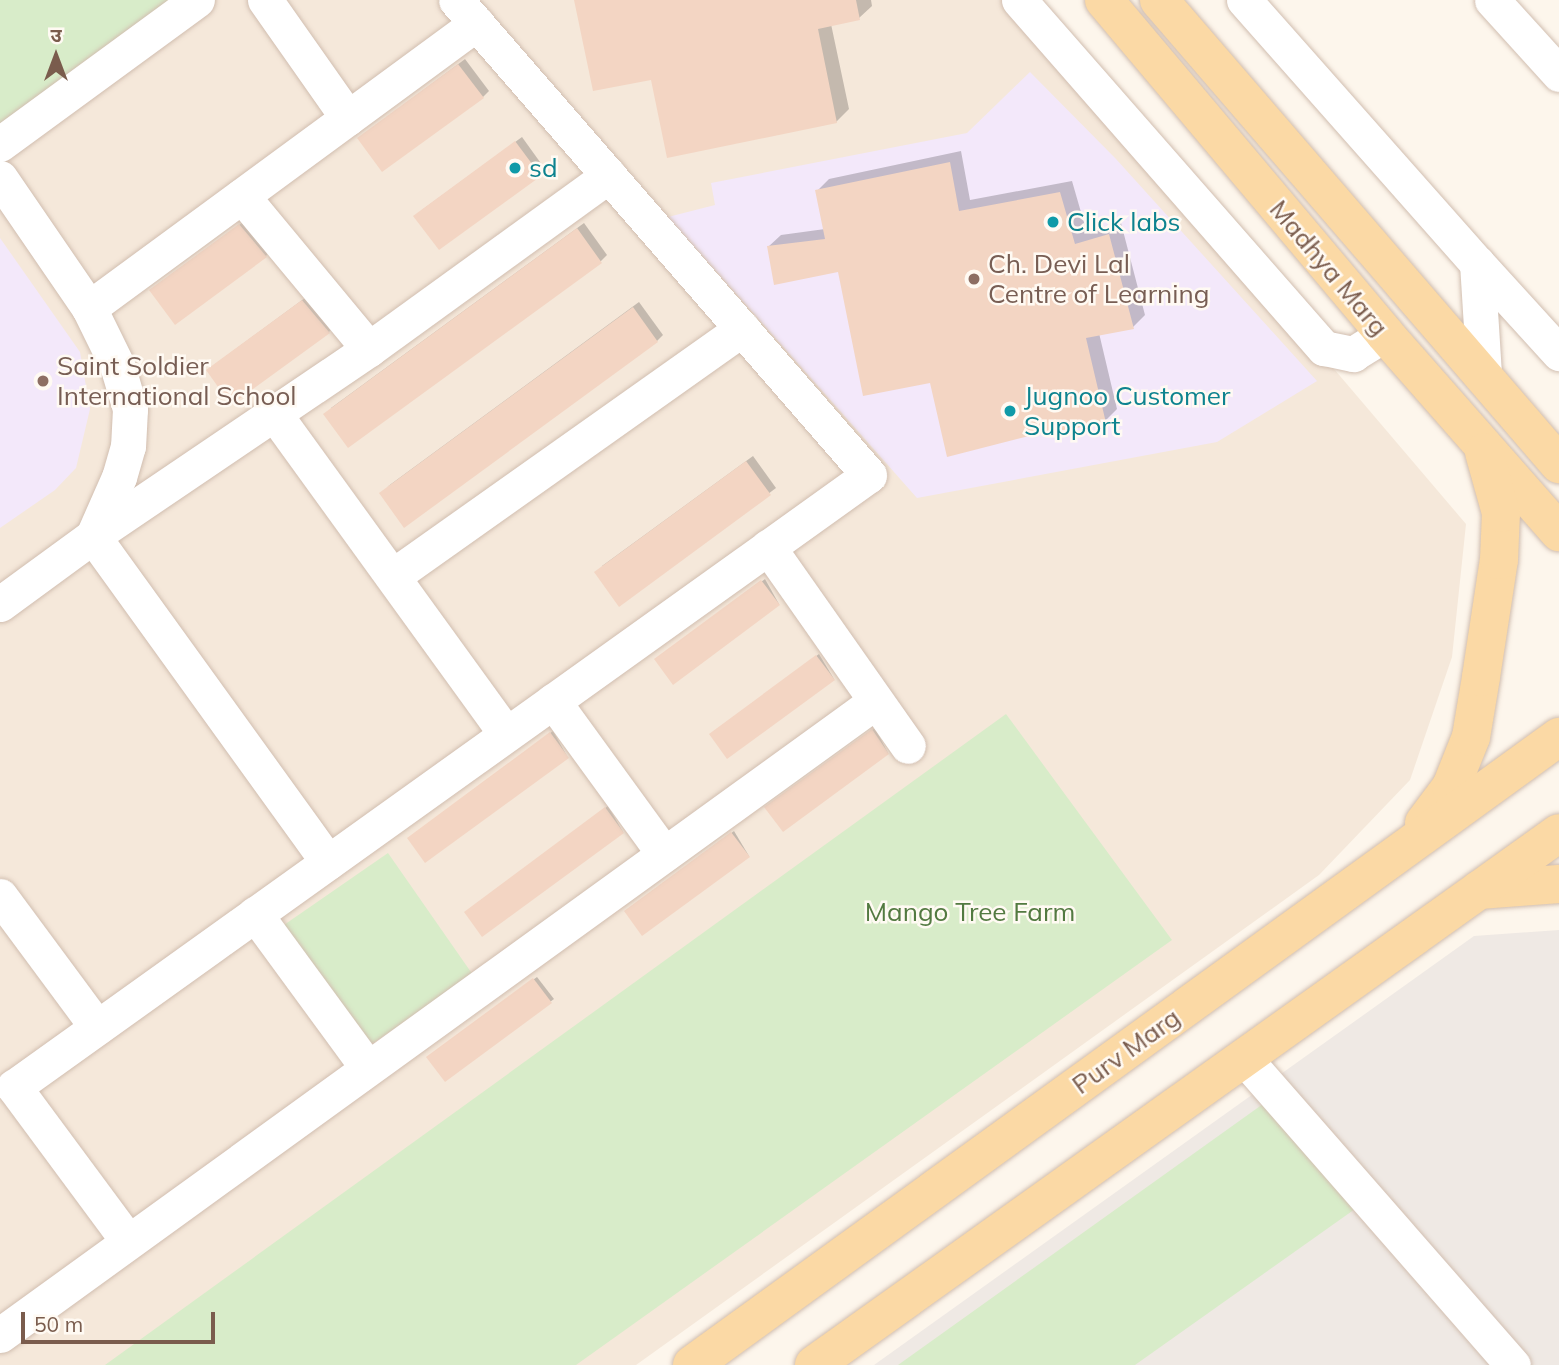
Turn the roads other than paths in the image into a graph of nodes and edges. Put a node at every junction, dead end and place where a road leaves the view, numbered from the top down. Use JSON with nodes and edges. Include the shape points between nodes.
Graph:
{"nodes":[{"id":1,"x":197,"y":0,"type":"edge"},
{"id":2,"x":265,"y":0,"type":"edge"},
{"id":3,"x":1019,"y":0,"type":"edge"},
{"id":4,"x":1104,"y":0,"type":"edge"},
{"id":5,"x":1159,"y":0,"type":"edge"},
{"id":6,"x":1244,"y":0,"type":"edge"},
{"id":7,"x":1492,"y":0,"type":"edge"},
{"id":8,"x":467,"y":12,"type":"edge"},
{"id":9,"x":1559,"y":74,"type":"edge"},
{"id":10,"x":348,"y":118,"type":"junction"},
{"id":11,"x":0,"y":144,"type":"edge"},
{"id":12,"x":609,"y":175,"type":"junction"},
{"id":13,"x":0,"y":178,"type":"edge"},
{"id":14,"x":242,"y":196,"type":"junction"},
{"id":15,"x":1477,"y":262,"type":"junction"},
{"id":16,"x":89,"y":308,"type":"junction"},
{"id":17,"x":742,"y":330,"type":"junction"},
{"id":18,"x":1385,"y":334,"type":"junction"},
{"id":19,"x":369,"y":349,"type":"junction"},
{"id":20,"x":1559,"y":353,"type":"edge"},
{"id":21,"x":1484,"y":373,"type":"junction"},
{"id":22,"x":273,"y":412,"type":"junction"},
{"id":23,"x":1481,"y":441,"type":"junction"},
{"id":24,"x":1546,"y":442,"type":"edge"},
{"id":25,"x":1559,"y":464,"type":"edge"},
{"id":26,"x":1559,"y":532,"type":"edge"},
{"id":27,"x":93,"y":536,"type":"junction"},
{"id":28,"x":768,"y":547,"type":"junction"},
{"id":29,"x":393,"y":576,"type":"junction"},
{"id":30,"x":0,"y":604,"type":"edge"},
{"id":31,"x":553,"y":701,"type":"junction"},
{"id":32,"x":876,"y":701,"type":"junction"},
{"id":33,"x":506,"y":734,"type":"junction"},
{"id":34,"x":1559,"y":737,"type":"edge"},
{"id":35,"x":908,"y":746,"type":"dead end"},
{"id":36,"x":1559,"y":833,"type":"edge"},
{"id":37,"x":1404,"y":850,"type":"junction"},
{"id":38,"x":664,"y":854,"type":"junction"},
{"id":39,"x":328,"y":862,"type":"junction"},
{"id":40,"x":1559,"y":884,"type":"edge"},
{"id":41,"x":1479,"y":890,"type":"junction"},
{"id":42,"x":0,"y":896,"type":"edge"},
{"id":43,"x":255,"y":914,"type":"junction"},
{"id":44,"x":97,"y":1027,"type":"junction"},
{"id":45,"x":1244,"y":1058,"type":"junction"},
{"id":46,"x":367,"y":1067,"type":"junction"},
{"id":47,"x":128,"y":1241,"type":"junction"},
{"id":48,"x":0,"y":1335,"type":"edge"},
{"id":49,"x":692,"y":1365,"type":"edge"},
{"id":50,"x":814,"y":1365,"type":"edge"},
{"id":51,"x":1513,"y":1365,"type":"edge"}],
"edges":[{"from":1,"to":11,"type":"street"},
{"from":2,"to":10,"type":"street"},
{"from":3,"to":18,"type":"street","via":[[1324,348],[1353,354]]},
{"from":4,"to":18,"type":"main road","name":"Madhya Marg"},
{"from":5,"to":21,"type":"main road","name":"Madhya Marg"},
{"from":6,"to":15,"type":"street"},
{"from":7,"to":9,"type":"street"},
{"from":8,"to":10,"type":"street"},
{"from":8,"to":12,"type":"street"},
{"from":10,"to":14,"type":"street"},
{"from":12,"to":17,"type":"street"},
{"from":12,"to":19,"type":"street"},
{"from":13,"to":16,"type":"street"},
{"from":14,"to":16,"type":"street"},
{"from":14,"to":19,"type":"street"},
{"from":15,"to":20,"type":"street"},
{"from":15,"to":21,"type":"street"},
{"from":16,"to":27,"type":"street","via":[[117,365],[130,409],[120,477]]},
{"from":17,"to":28,"type":"street","via":[[869,475]]},
{"from":17,"to":29,"type":"street"},
{"from":18,"to":23,"type":"main road","name":"Madhya Marg"},
{"from":19,"to":22,"type":"street"},
{"from":21,"to":24,"type":"main road","name":"Madhya Marg"},
{"from":22,"to":27,"type":"street"},
{"from":22,"to":29,"type":"street"},
{"from":23,"to":26,"type":"main road","name":"Madhya Marg"},
{"from":23,"to":37,"type":"main road","via":[[1501,513],[1499,560],[1471,737],[1451,787]]},
{"from":24,"to":25,"type":"main road","name":"Madhya Marg"},
{"from":27,"to":30,"type":"street"},
{"from":27,"to":39,"type":"street"},
{"from":28,"to":31,"type":"street"},
{"from":28,"to":32,"type":"street"},
{"from":29,"to":33,"type":"street"},
{"from":31,"to":33,"type":"street"},
{"from":31,"to":38,"type":"street"},
{"from":32,"to":35,"type":"street"},
{"from":32,"to":38,"type":"street"},
{"from":33,"to":39,"type":"street"},
{"from":34,"to":37,"type":"main road","name":"Purv Marg"},
{"from":36,"to":41,"type":"main road"},
{"from":37,"to":49,"type":"main road","name":"Purv Marg"},
{"from":38,"to":46,"type":"street"},
{"from":39,"to":43,"type":"street"},
{"from":40,"to":41,"type":"main road"},
{"from":41,"to":45,"type":"main road"},
{"from":42,"to":44,"type":"street"},
{"from":43,"to":44,"type":"street"},
{"from":43,"to":46,"type":"street"},
{"from":44,"to":47,"type":"street","via":[[13,1087]]},
{"from":45,"to":50,"type":"main road"},
{"from":45,"to":51,"type":"street"},
{"from":46,"to":47,"type":"street"},
{"from":47,"to":48,"type":"street"}]}
